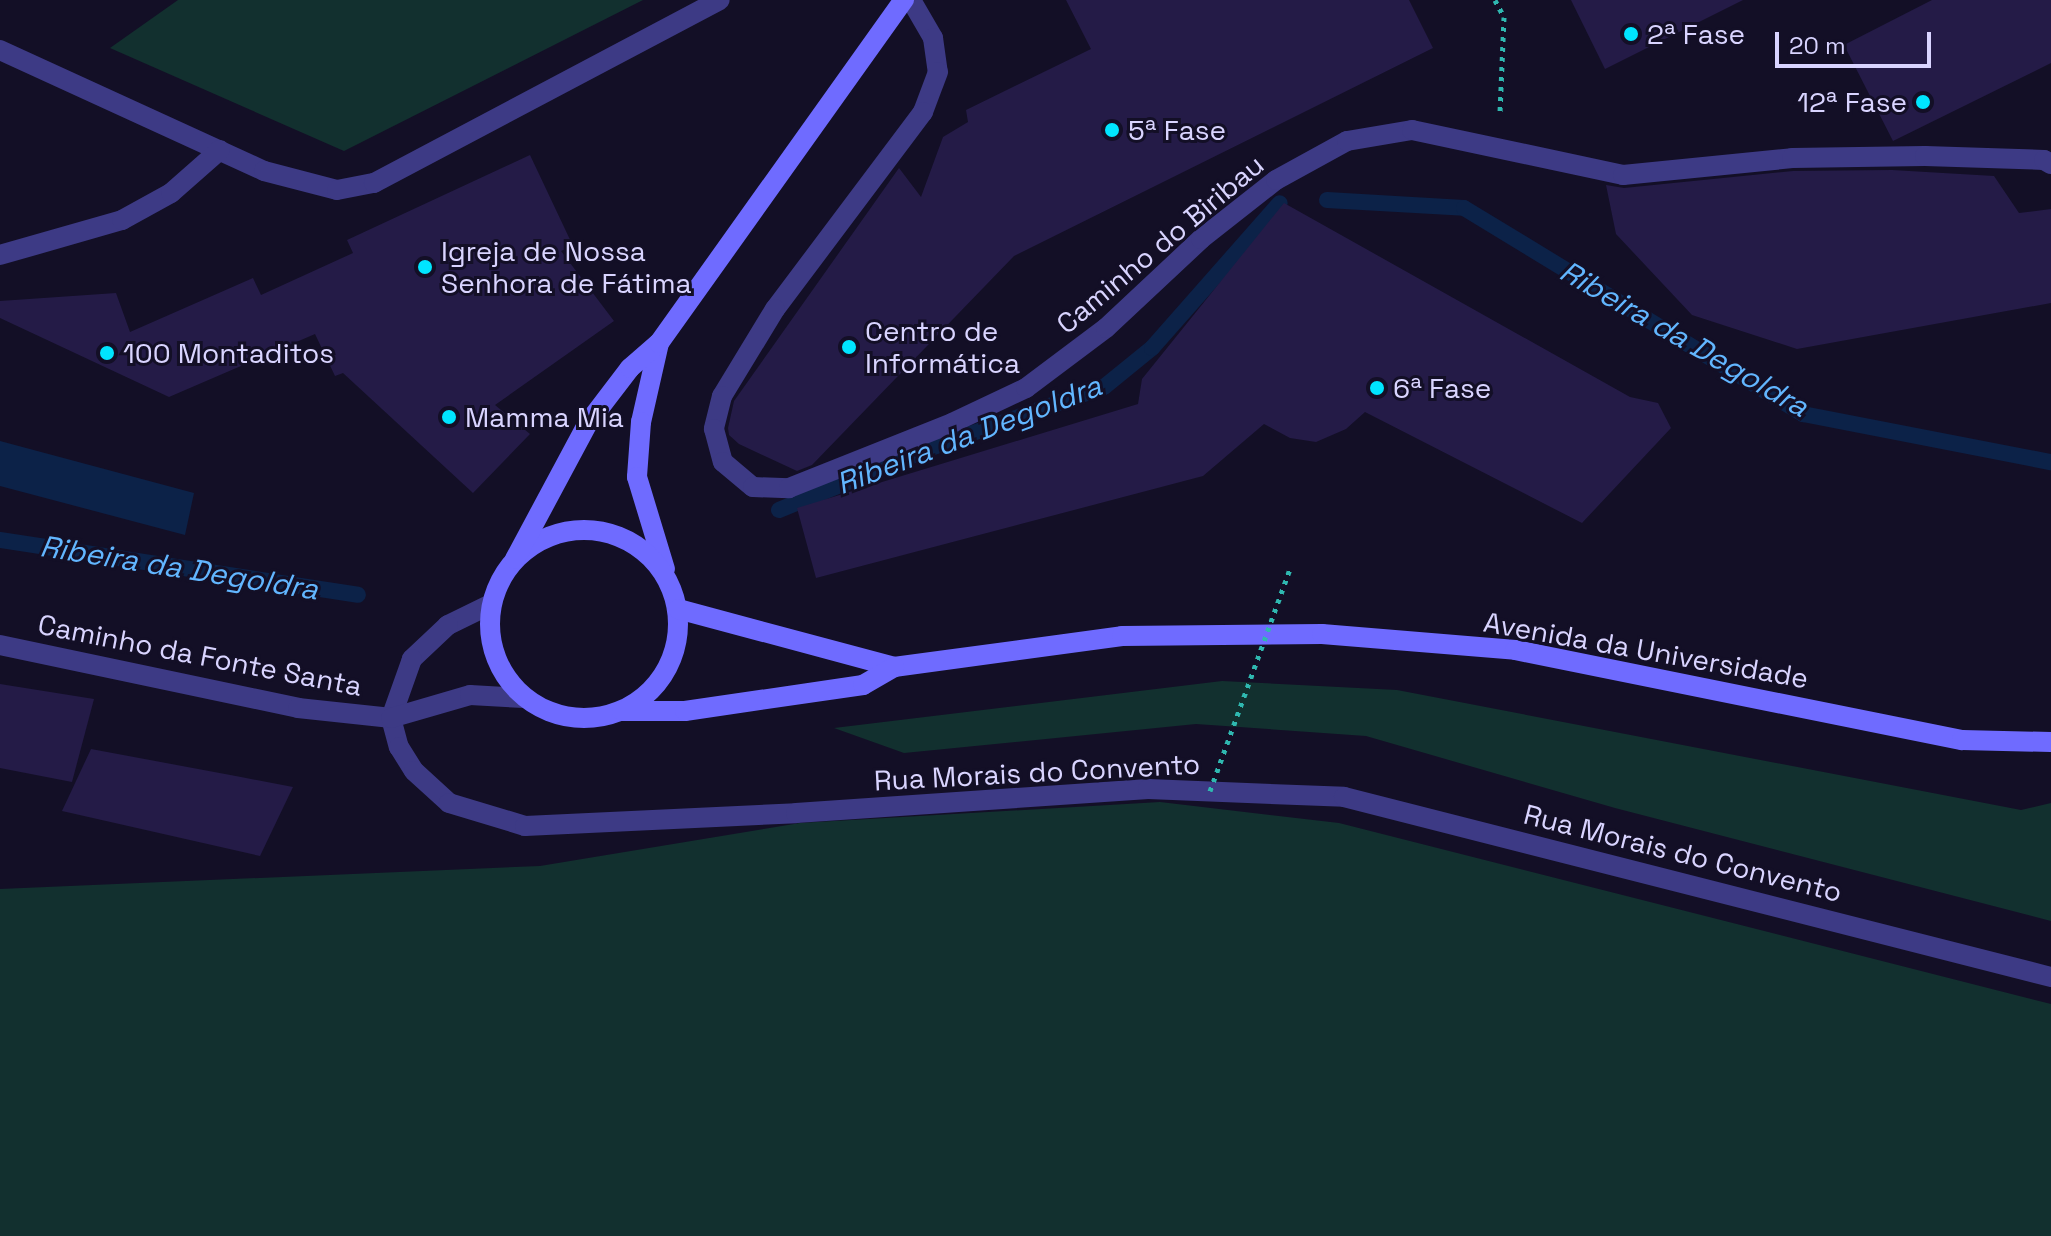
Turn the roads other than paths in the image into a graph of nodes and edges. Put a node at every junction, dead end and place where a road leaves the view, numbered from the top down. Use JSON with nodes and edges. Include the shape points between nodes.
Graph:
{"nodes":[{"id":1,"x":720,"y":0,"type":"edge"},
{"id":2,"x":904,"y":0,"type":"edge"},
{"id":3,"x":911,"y":0,"type":"edge"},
{"id":4,"x":0,"y":50,"type":"edge"},
{"id":5,"x":220,"y":150,"type":"junction"},
{"id":6,"x":2051,"y":164,"type":"edge"},
{"id":7,"x":0,"y":255,"type":"edge"},
{"id":8,"x":659,"y":343,"type":"junction"},
{"id":9,"x":515,"y":559,"type":"junction"},
{"id":10,"x":668,"y":580,"type":"junction"},
{"id":11,"x":489,"y":605,"type":"junction"},
{"id":12,"x":678,"y":609,"type":"junction"},
{"id":13,"x":0,"y":645,"type":"edge"},
{"id":14,"x":894,"y":667,"type":"junction"},
{"id":15,"x":524,"y":698,"type":"junction"},
{"id":16,"x":622,"y":711,"type":"junction"},
{"id":17,"x":391,"y":718,"type":"junction"},
{"id":18,"x":2051,"y":742,"type":"edge"},
{"id":19,"x":2051,"y":977,"type":"edge"}],
"edges":[{"from":1,"to":5,"type":"street","via":[[374,183],[337,190],[264,171]]},
{"from":2,"to":8,"type":"main road"},
{"from":3,"to":6,"type":"street","name":"Caminho do Biribau","via":[[933,38],[938,72],[923,112],[775,309],[722,396],[714,429],[723,462],[753,487],[789,488],[1026,388],[1106,328],[1201,239],[1276,180],[1347,141],[1412,130],[1623,175],[1792,158],[1925,156]]},
{"from":4,"to":5,"type":"street"},
{"from":5,"to":7,"type":"street","via":[[171,193],[122,220]]},
{"from":8,"to":9,"type":"main road","via":[[630,368],[588,423]]},
{"from":8,"to":10,"type":"main road","via":[[641,422],[637,477]]},
{"from":9,"to":10,"type":"main road","via":[[539,541],[567,531],[597,530],[626,539],[651,556]]},
{"from":9,"to":11,"type":"main road"},
{"from":10,"to":12,"type":"main road"},
{"from":11,"to":15,"type":"main road","via":[[494,653]]},
{"from":11,"to":17,"type":"street","via":[[448,625],[412,659]]},
{"from":12,"to":14,"type":"main road","name":"Avenida da Universidade"},
{"from":12,"to":16,"type":"main road","via":[[677,641],[667,670],[647,694]]},
{"from":13,"to":17,"type":"street","name":"Caminho da Fonte Santa","via":[[298,708]]},
{"from":14,"to":16,"type":"main road","name":"Avenida da Universidade","via":[[863,685],[685,711]]},
{"from":14,"to":18,"type":"main road","name":"Avenida da Universidade","via":[[1122,636],[1322,634],[1515,650],[1962,740]]},
{"from":15,"to":16,"type":"main road","via":[[570,717],[597,718]]},
{"from":15,"to":17,"type":"street","via":[[470,695]]},
{"from":17,"to":19,"type":"street","name":"Rua Morais do Convento","via":[[399,747],[414,771],[449,803],[525,826],[1148,789],[1344,797]]}]}
